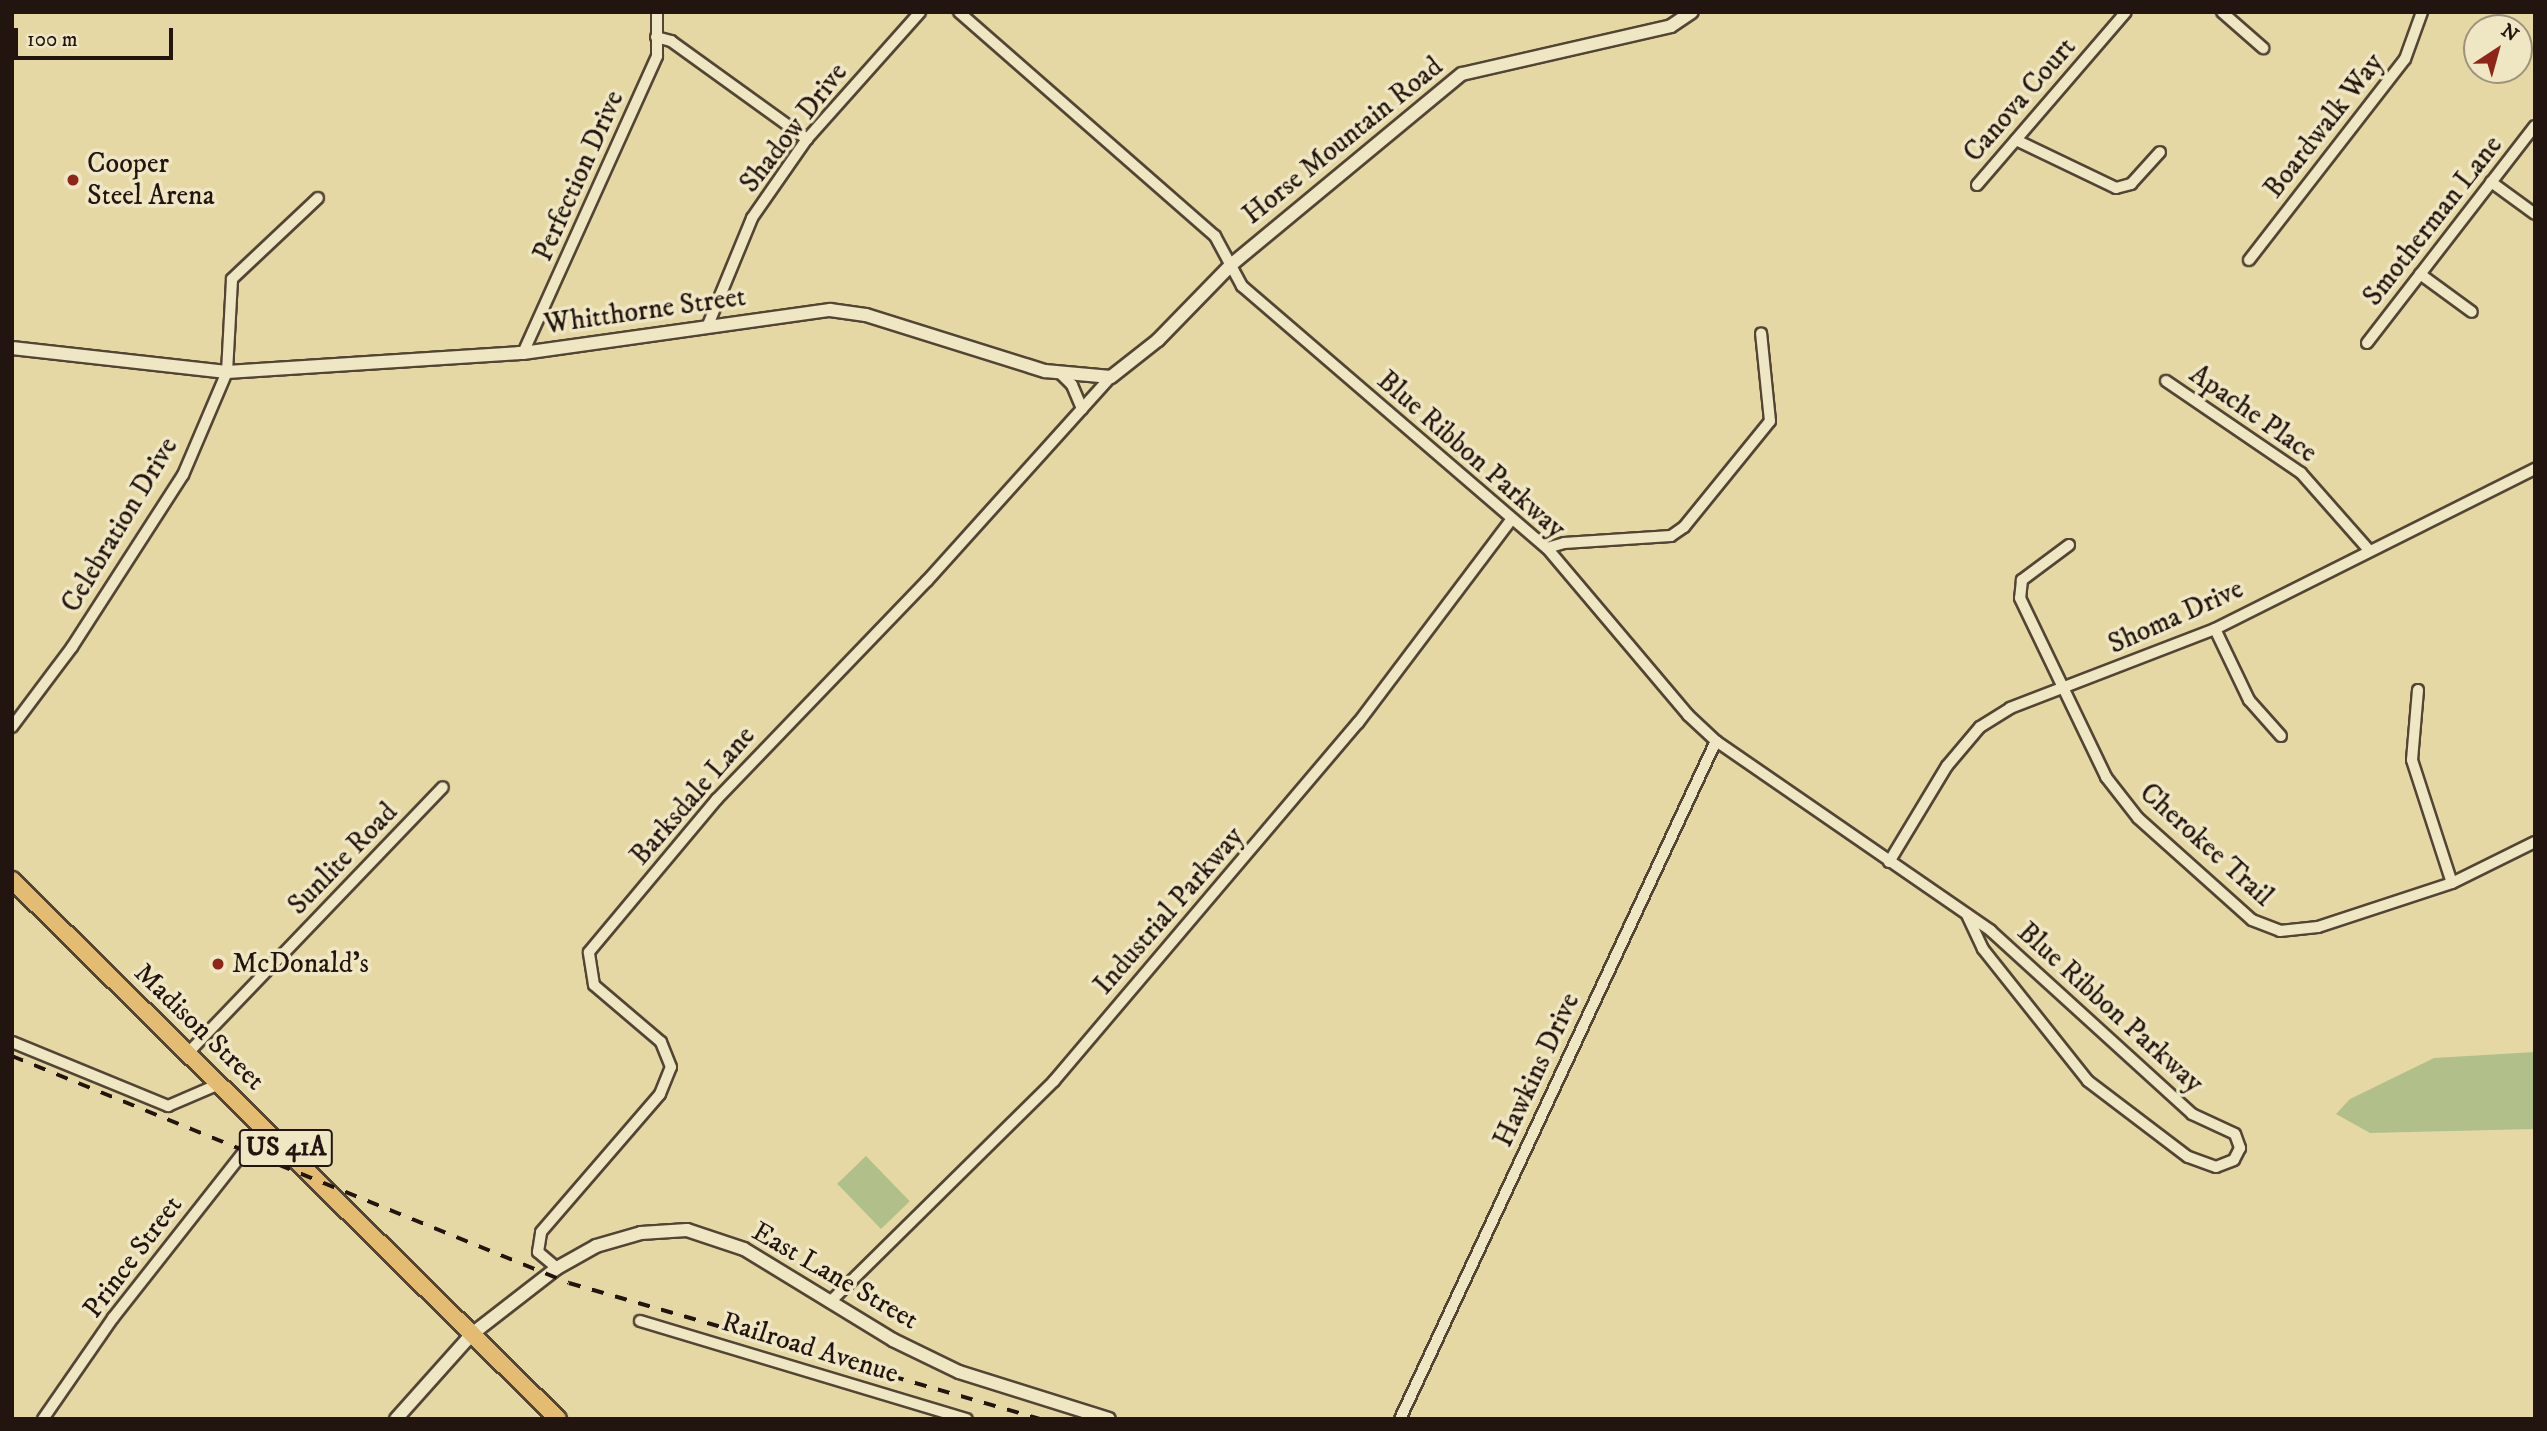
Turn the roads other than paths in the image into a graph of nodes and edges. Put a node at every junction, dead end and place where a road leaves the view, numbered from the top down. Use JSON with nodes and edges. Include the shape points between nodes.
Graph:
{"nodes":[{"id":1,"x":920,"y":12,"type":"edge"},
{"id":2,"x":960,"y":12,"type":"edge"},
{"id":3,"x":1692,"y":12,"type":"edge"},
{"id":4,"x":2126,"y":12,"type":"edge"},
{"id":5,"x":2222,"y":12,"type":"edge"},
{"id":6,"x":2421,"y":12,"type":"edge"},
{"id":7,"x":654,"y":13,"type":"edge"},
{"id":8,"x":656,"y":37,"type":"junction"},
{"id":9,"x":2263,"y":48,"type":"dead end"},
{"id":10,"x":2535,"y":126,"type":"edge"},
{"id":11,"x":807,"y":139,"type":"junction"},
{"id":12,"x":2016,"y":140,"type":"junction"},
{"id":13,"x":2160,"y":152,"type":"dead end"},
{"id":14,"x":2491,"y":182,"type":"junction"},
{"id":15,"x":1977,"y":185,"type":"dead end"},
{"id":16,"x":318,"y":198,"type":"dead end"},
{"id":17,"x":2535,"y":214,"type":"edge"},
{"id":18,"x":2249,"y":260,"type":"dead end"},
{"id":19,"x":1232,"y":264,"type":"junction"},
{"id":20,"x":2420,"y":274,"type":"junction"},
{"id":21,"x":2472,"y":312,"type":"dead end"},
{"id":22,"x":708,"y":325,"type":"junction"},
{"id":23,"x":1761,"y":333,"type":"dead end"},
{"id":24,"x":2367,"y":343,"type":"dead end"},
{"id":25,"x":12,"y":348,"type":"edge"},
{"id":26,"x":523,"y":353,"type":"junction"},
{"id":27,"x":227,"y":372,"type":"junction"},
{"id":28,"x":1060,"y":373,"type":"junction"},
{"id":29,"x":1111,"y":377,"type":"junction"},
{"id":30,"x":2166,"y":381,"type":"dead end"},
{"id":31,"x":1082,"y":410,"type":"junction"},
{"id":32,"x":2535,"y":469,"type":"edge"},
{"id":33,"x":1510,"y":521,"type":"junction"},
{"id":34,"x":2069,"y":545,"type":"dead end"},
{"id":35,"x":1547,"y":548,"type":"junction"},
{"id":36,"x":2368,"y":549,"type":"junction"},
{"id":37,"x":2216,"y":629,"type":"junction"},
{"id":38,"x":2064,"y":689,"type":"junction"},
{"id":39,"x":2418,"y":690,"type":"dead end"},
{"id":40,"x":12,"y":727,"type":"edge"},
{"id":41,"x":2281,"y":736,"type":"dead end"},
{"id":42,"x":1716,"y":741,"type":"junction"},
{"id":43,"x":443,"y":787,"type":"dead end"},
{"id":44,"x":2535,"y":842,"type":"edge"},
{"id":45,"x":1889,"y":862,"type":"junction"},
{"id":46,"x":12,"y":880,"type":"edge"},
{"id":47,"x":2452,"y":883,"type":"junction"},
{"id":48,"x":1967,"y":915,"type":"junction"},
{"id":49,"x":12,"y":1042,"type":"edge"},
{"id":50,"x":188,"y":1053,"type":"junction"},
{"id":51,"x":219,"y":1084,"type":"junction"},
{"id":52,"x":264,"y":1126,"type":"junction"},
{"id":53,"x":556,"y":1268,"type":"junction"},
{"id":54,"x":830,"y":1302,"type":"junction"},
{"id":55,"x":640,"y":1321,"type":"dead end"},
{"id":56,"x":472,"y":1334,"type":"junction"},
{"id":57,"x":43,"y":1419,"type":"edge"},
{"id":58,"x":396,"y":1419,"type":"edge"},
{"id":59,"x":558,"y":1419,"type":"edge"},
{"id":60,"x":967,"y":1419,"type":"edge"},
{"id":61,"x":1109,"y":1419,"type":"edge"},
{"id":62,"x":1401,"y":1419,"type":"edge"}],
"edges":[{"from":1,"to":11,"type":"street","name":"Shadow Drive"},
{"from":2,"to":19,"type":"street","name":"Blue Ribbon Parkway","via":[[1214,236]]},
{"from":3,"to":19,"type":"street","name":"Horse Mountain Road","via":[[1671,26],[1461,74]]},
{"from":4,"to":12,"type":"street","name":"Canova Court"},
{"from":5,"to":9,"type":"street"},
{"from":6,"to":18,"type":"street","name":"Boardwalk Way","via":[[2405,59]]},
{"from":7,"to":8,"type":"street","name":"Perfection Drive"},
{"from":8,"to":11,"type":"street","via":[[671,41]]},
{"from":8,"to":26,"type":"street","name":"Perfection Drive","via":[[657,56]]},
{"from":10,"to":14,"type":"street","name":"Smotherman Lane"},
{"from":11,"to":22,"type":"street","name":"Shadow Drive","via":[[752,218]]},
{"from":12,"to":13,"type":"street","via":[[2116,188],[2131,184]]},
{"from":12,"to":15,"type":"street","name":"Canova Court"},
{"from":14,"to":17,"type":"street"},
{"from":14,"to":20,"type":"street","name":"Smotherman Lane"},
{"from":16,"to":27,"type":"street","name":"Celebration Drive","via":[[232,279]]},
{"from":19,"to":29,"type":"street","via":[[1158,340]]},
{"from":19,"to":33,"type":"street","name":"Blue Ribbon Parkway","via":[[1242,286]]},
{"from":20,"to":21,"type":"street"},
{"from":20,"to":24,"type":"street","name":"Smotherman Lane"},
{"from":22,"to":26,"type":"street","name":"Whitthorne Street"},
{"from":22,"to":28,"type":"street","name":"Whitthorne Street","via":[[852,311]]},
{"from":23,"to":35,"type":"street","via":[[1770,421],[1684,527],[1671,536],[1563,542]]},
{"from":25,"to":27,"type":"street","name":"Whitthorne Street"},
{"from":26,"to":27,"type":"street","name":"Whitthorne Street"},
{"from":27,"to":40,"type":"street","name":"Celebration Drive","via":[[183,475],[72,647]]},
{"from":28,"to":29,"type":"street","name":"Whitthorne Street"},
{"from":28,"to":31,"type":"street","via":[[1072,385]]},
{"from":29,"to":31,"type":"street","name":"Barksdale Lane"},
{"from":30,"to":36,"type":"street","name":"Apache Place","via":[[2301,473]]},
{"from":31,"to":53,"type":"street","name":"Barksdale Lane","via":[[927,581],[718,799],[589,953],[594,985],[661,1042],[671,1067],[660,1094],[541,1232],[538,1252]]},
{"from":32,"to":36,"type":"street","name":"Shoma Drive"},
{"from":33,"to":35,"type":"street","name":"Blue Ribbon Parkway"},
{"from":33,"to":54,"type":"street","name":"Industrial Parkway","via":[[1358,723],[1054,1081]]},
{"from":34,"to":38,"type":"street","name":"Cherokee Trail","via":[[2029,573],[2021,585],[2024,608]]},
{"from":35,"to":42,"type":"street","name":"Blue Ribbon Parkway","via":[[1688,715]]},
{"from":36,"to":37,"type":"street","name":"Shoma Drive"},
{"from":37,"to":38,"type":"street","name":"Shoma Drive"},
{"from":37,"to":41,"type":"street","via":[[2249,699]]},
{"from":38,"to":45,"type":"street","name":"Shoma Drive","via":[[2010,708],[1980,727],[1947,766]]},
{"from":38,"to":47,"type":"street","name":"Cherokee Trail","via":[[2118,797],[2230,904],[2268,929],[2318,927]]},
{"from":39,"to":47,"type":"street","via":[[2412,760]]},
{"from":42,"to":45,"type":"street","name":"Blue Ribbon Parkway"},
{"from":42,"to":62,"type":"street","name":"Hawkins Drive"},
{"from":43,"to":50,"type":"street","name":"Sunlite Road"},
{"from":44,"to":47,"type":"street","name":"Cherokee Trail"},
{"from":45,"to":48,"type":"street","name":"Blue Ribbon Parkway"},
{"from":46,"to":50,"type":"main road","name":"Madison Street","number":"US 41A"},
{"from":48,"to":48,"type":"street","name":"Blue Ribbon Parkway","via":[[1983,948],[2088,1081],[2188,1157],[2216,1167],[2234,1160],[2240,1148],[2235,1134],[2192,1114],[2039,971]]},
{"from":49,"to":51,"type":"street","via":[[168,1106]]},
{"from":50,"to":51,"type":"main road","name":"Madison Street","number":"US 41A"},
{"from":51,"to":52,"type":"main road","name":"Madison Street","number":"US 41A"},
{"from":52,"to":56,"type":"main road","name":"Madison Street","number":"US 41A"},
{"from":52,"to":57,"type":"street","name":"Prince Street","via":[[113,1318]]},
{"from":53,"to":54,"type":"street","name":"East Lane Street","via":[[596,1246],[641,1233],[687,1230],[744,1248]]},
{"from":53,"to":56,"type":"street","name":"East Lane Street"},
{"from":54,"to":61,"type":"street","name":"East Lane Street","via":[[959,1372]]},
{"from":55,"to":60,"type":"street","name":"Railroad Avenue"},
{"from":56,"to":58,"type":"street","name":"East Lane Street"},
{"from":56,"to":59,"type":"main road","name":"Madison Street","number":"US 41A"}]}
